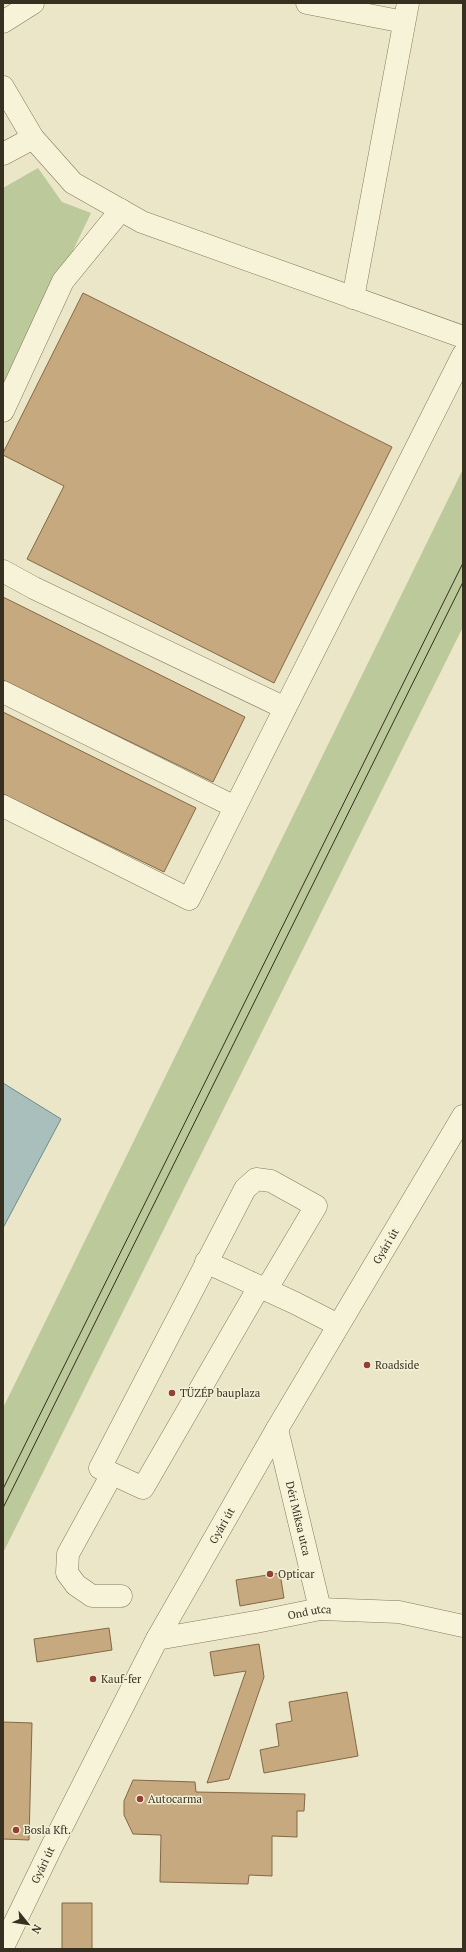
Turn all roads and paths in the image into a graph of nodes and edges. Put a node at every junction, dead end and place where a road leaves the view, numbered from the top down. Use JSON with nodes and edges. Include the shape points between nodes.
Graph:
{"nodes":[{"id":1,"x":33,"y":3,"type":"edge"},
{"id":2,"x":307,"y":3,"type":"edge"},
{"id":3,"x":406,"y":12,"type":"edge"},
{"id":4,"x":3,"y":22,"type":"edge"},
{"id":5,"x":3,"y":87,"type":"edge"},
{"id":6,"x":33,"y":138,"type":"junction"},
{"id":7,"x":3,"y":154,"type":"edge"},
{"id":8,"x":121,"y":210,"type":"junction"},
{"id":9,"x":353,"y":298,"type":"junction"},
{"id":10,"x":463,"y":338,"type":"edge"},
{"id":11,"x":463,"y":355,"type":"edge"},
{"id":12,"x":3,"y":411,"type":"edge"},
{"id":13,"x":3,"y":570,"type":"edge"},
{"id":14,"x":3,"y":692,"type":"edge"},
{"id":15,"x":285,"y":708,"type":"junction"},
{"id":16,"x":3,"y":806,"type":"edge"},
{"id":17,"x":235,"y":807,"type":"junction"},
{"id":18,"x":463,"y":1116,"type":"edge"},
{"id":19,"x":206,"y":1262,"type":"junction"},
{"id":20,"x":262,"y":1288,"type":"junction"},
{"id":21,"x":338,"y":1325,"type":"junction"},
{"id":22,"x":277,"y":1429,"type":"junction"},
{"id":23,"x":112,"y":1474,"type":"junction"},
{"id":24,"x":121,"y":1596,"type":"dead end"},
{"id":25,"x":320,"y":1609,"type":"junction"},
{"id":26,"x":463,"y":1626,"type":"edge"},
{"id":27,"x":157,"y":1638,"type":"junction"},
{"id":28,"x":10,"y":1911,"type":"edge"},
{"id":29,"x":3,"y":1947,"type":"edge"}],
"edges":[{"from":1,"to":4,"type":"street"},
{"from":2,"to":3,"type":"street"},
{"from":3,"to":9,"type":"street"},
{"from":5,"to":6,"type":"street"},
{"from":6,"to":7,"type":"street"},
{"from":6,"to":8,"type":"street","via":[[73,184]]},
{"from":8,"to":9,"type":"street","via":[[142,222]]},
{"from":8,"to":12,"type":"street","via":[[63,281]]},
{"from":9,"to":10,"type":"street"},
{"from":11,"to":15,"type":"street"},
{"from":13,"to":15,"type":"street","via":[[34,588]]},
{"from":14,"to":17,"type":"street"},
{"from":15,"to":17,"type":"street"},
{"from":16,"to":17,"type":"street","via":[[189,899]]},
{"from":18,"to":21,"type":"street","name":"Gyári út"},
{"from":19,"to":20,"type":"street"},
{"from":19,"to":20,"type":"street","via":[[245,1189],[256,1180],[271,1181],[316,1206]]},
{"from":19,"to":23,"type":"street","via":[[100,1468]]},
{"from":20,"to":21,"type":"street"},
{"from":20,"to":23,"type":"street","via":[[143,1488]]},
{"from":21,"to":22,"type":"street","name":"Gyári út"},
{"from":22,"to":25,"type":"street","name":"Déri Miksa utca"},
{"from":22,"to":27,"type":"street","name":"Gyári út"},
{"from":23,"to":24,"type":"street","via":[[68,1554],[67,1573],[76,1585],[92,1596]]},
{"from":25,"to":26,"type":"street","name":"Ond utca","via":[[399,1612]]},
{"from":25,"to":27,"type":"street","name":"Ond utca"},
{"from":27,"to":28,"type":"street","name":"Gyári út"},
{"from":28,"to":29,"type":"street","name":"Gyári út"}]}
